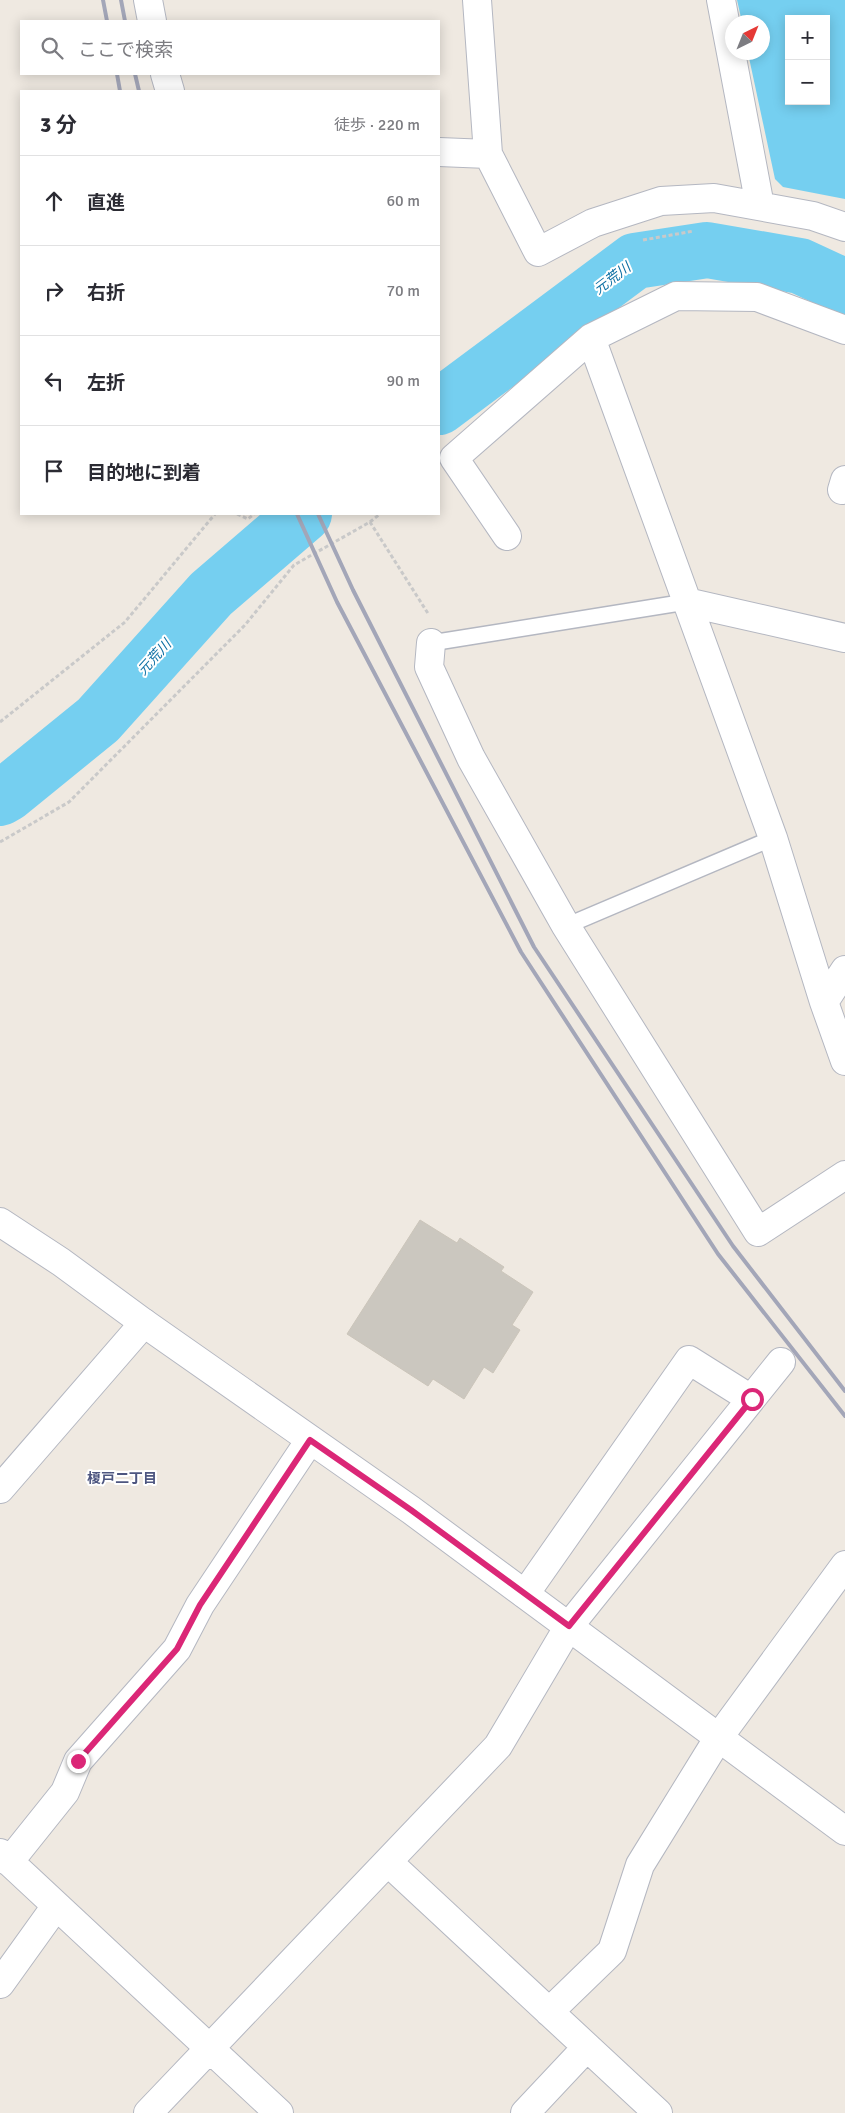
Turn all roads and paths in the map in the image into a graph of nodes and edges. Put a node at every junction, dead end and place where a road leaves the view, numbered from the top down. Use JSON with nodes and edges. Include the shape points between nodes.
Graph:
{"nodes":[{"id":1,"x":148,"y":0,"type":"edge"},
{"id":2,"x":477,"y":0,"type":"edge"},
{"id":3,"x":721,"y":0,"type":"edge"},
{"id":4,"x":152,"y":20,"type":"edge"},
{"id":5,"x":165,"y":75,"type":"edge"},
{"id":6,"x":170,"y":90,"type":"edge"},
{"id":7,"x":440,"y":152,"type":"edge"},
{"id":8,"x":488,"y":154,"type":"junction"},
{"id":9,"x":760,"y":206,"type":"junction"},
{"id":10,"x":845,"y":227,"type":"edge"},
{"id":11,"x":700,"y":230,"type":"dead end"},
{"id":12,"x":635,"y":242,"type":"dead end"},
{"id":13,"x":845,"y":330,"type":"edge"},
{"id":14,"x":590,"y":338,"type":"junction"},
{"id":15,"x":446,"y":463,"type":"edge"},
{"id":16,"x":214,"y":515,"type":"edge"},
{"id":17,"x":239,"y":515,"type":"edge"},
{"id":18,"x":253,"y":515,"type":"edge"},
{"id":19,"x":379,"y":515,"type":"edge"},
{"id":20,"x":370,"y":522,"type":"junction"},
{"id":21,"x":507,"y":536,"type":"dead end"},
{"id":22,"x":686,"y":602,"type":"junction"},
{"id":23,"x":845,"y":638,"type":"edge"},
{"id":24,"x":438,"y":642,"type":"junction"},
{"id":25,"x":0,"y":722,"type":"edge"},
{"id":26,"x":773,"y":838,"type":"junction"},
{"id":27,"x":0,"y":842,"type":"edge"},
{"id":28,"x":566,"y":926,"type":"junction"},
{"id":29,"x":845,"y":970,"type":"edge"},
{"id":30,"x":824,"y":1002,"type":"junction"},
{"id":31,"x":845,"y":1061,"type":"edge"},
{"id":32,"x":845,"y":1175,"type":"edge"},
{"id":33,"x":0,"y":1222,"type":"edge"},
{"id":34,"x":144,"y":1323,"type":"junction"},
{"id":35,"x":781,"y":1362,"type":"dead end"},
{"id":36,"x":752,"y":1399,"type":"junction"},
{"id":37,"x":310,"y":1440,"type":"junction"},
{"id":38,"x":0,"y":1489,"type":"edge"},
{"id":39,"x":845,"y":1565,"type":"edge"},
{"id":40,"x":525,"y":1594,"type":"junction"},
{"id":41,"x":569,"y":1626,"type":"junction"},
{"id":42,"x":719,"y":1737,"type":"junction"},
{"id":43,"x":845,"y":1831,"type":"edge"},
{"id":44,"x":4,"y":1858,"type":"edge"},
{"id":45,"x":388,"y":1862,"type":"junction"},
{"id":46,"x":56,"y":1906,"type":"junction"},
{"id":47,"x":0,"y":1984,"type":"edge"},
{"id":48,"x":550,"y":2012,"type":"junction"},
{"id":49,"x":587,"y":2047,"type":"junction"},
{"id":50,"x":209,"y":2048,"type":"junction"},
{"id":51,"x":148,"y":2113,"type":"edge"},
{"id":52,"x":279,"y":2113,"type":"edge"},
{"id":53,"x":525,"y":2113,"type":"edge"},
{"id":54,"x":658,"y":2113,"type":"edge"}],
"edges":[{"from":1,"to":4,"type":"street"},
{"from":2,"to":8,"type":"street"},
{"from":3,"to":9,"type":"street"},
{"from":5,"to":6,"type":"street"},
{"from":7,"to":8,"type":"street"},
{"from":8,"to":9,"type":"street","via":[[538,252],[593,223],[661,201],[714,198]]},
{"from":9,"to":10,"type":"street","via":[[814,216]]},
{"from":11,"to":12,"type":"path"},
{"from":13,"to":14,"type":"street","via":[[757,297],[676,296]]},
{"from":14,"to":15,"type":"street"},
{"from":14,"to":22,"type":"street"},
{"from":15,"to":21,"type":"street"},
{"from":16,"to":25,"type":"path","via":[[125,622]]},
{"from":17,"to":18,"type":"path","via":[[248,519]]},
{"from":19,"to":20,"type":"path"},
{"from":20,"to":24,"type":"path"},
{"from":20,"to":27,"type":"path","via":[[294,565],[245,625],[69,802]]},
{"from":22,"to":23,"type":"street"},
{"from":22,"to":24,"type":"lane"},
{"from":22,"to":26,"type":"street"},
{"from":24,"to":28,"type":"street","via":[[429,667],[471,758]]},
{"from":26,"to":28,"type":"lane"},
{"from":26,"to":30,"type":"street"},
{"from":28,"to":32,"type":"street","via":[[758,1232]]},
{"from":29,"to":30,"type":"street"},
{"from":30,"to":31,"type":"street"},
{"from":33,"to":34,"type":"street"},
{"from":34,"to":37,"type":"street"},
{"from":34,"to":38,"type":"street"},
{"from":35,"to":36,"type":"street"},
{"from":36,"to":40,"type":"street","via":[[689,1360]]},
{"from":36,"to":41,"type":"street"},
{"from":37,"to":40,"type":"street"},
{"from":37,"to":44,"type":"street","via":[[200,1605],[177,1649],[78,1761],[65,1792]]},
{"from":39,"to":42,"type":"street"},
{"from":40,"to":41,"type":"street"},
{"from":41,"to":42,"type":"street"},
{"from":41,"to":45,"type":"street","via":[[498,1746]]},
{"from":42,"to":43,"type":"street"},
{"from":42,"to":48,"type":"street","via":[[640,1865],[612,1951]]},
{"from":44,"to":46,"type":"street"},
{"from":45,"to":48,"type":"street"},
{"from":45,"to":50,"type":"street"},
{"from":46,"to":47,"type":"street"},
{"from":46,"to":50,"type":"street"},
{"from":48,"to":49,"type":"street"},
{"from":49,"to":53,"type":"street"},
{"from":49,"to":54,"type":"street"},
{"from":50,"to":51,"type":"street"},
{"from":50,"to":52,"type":"street"}]}
